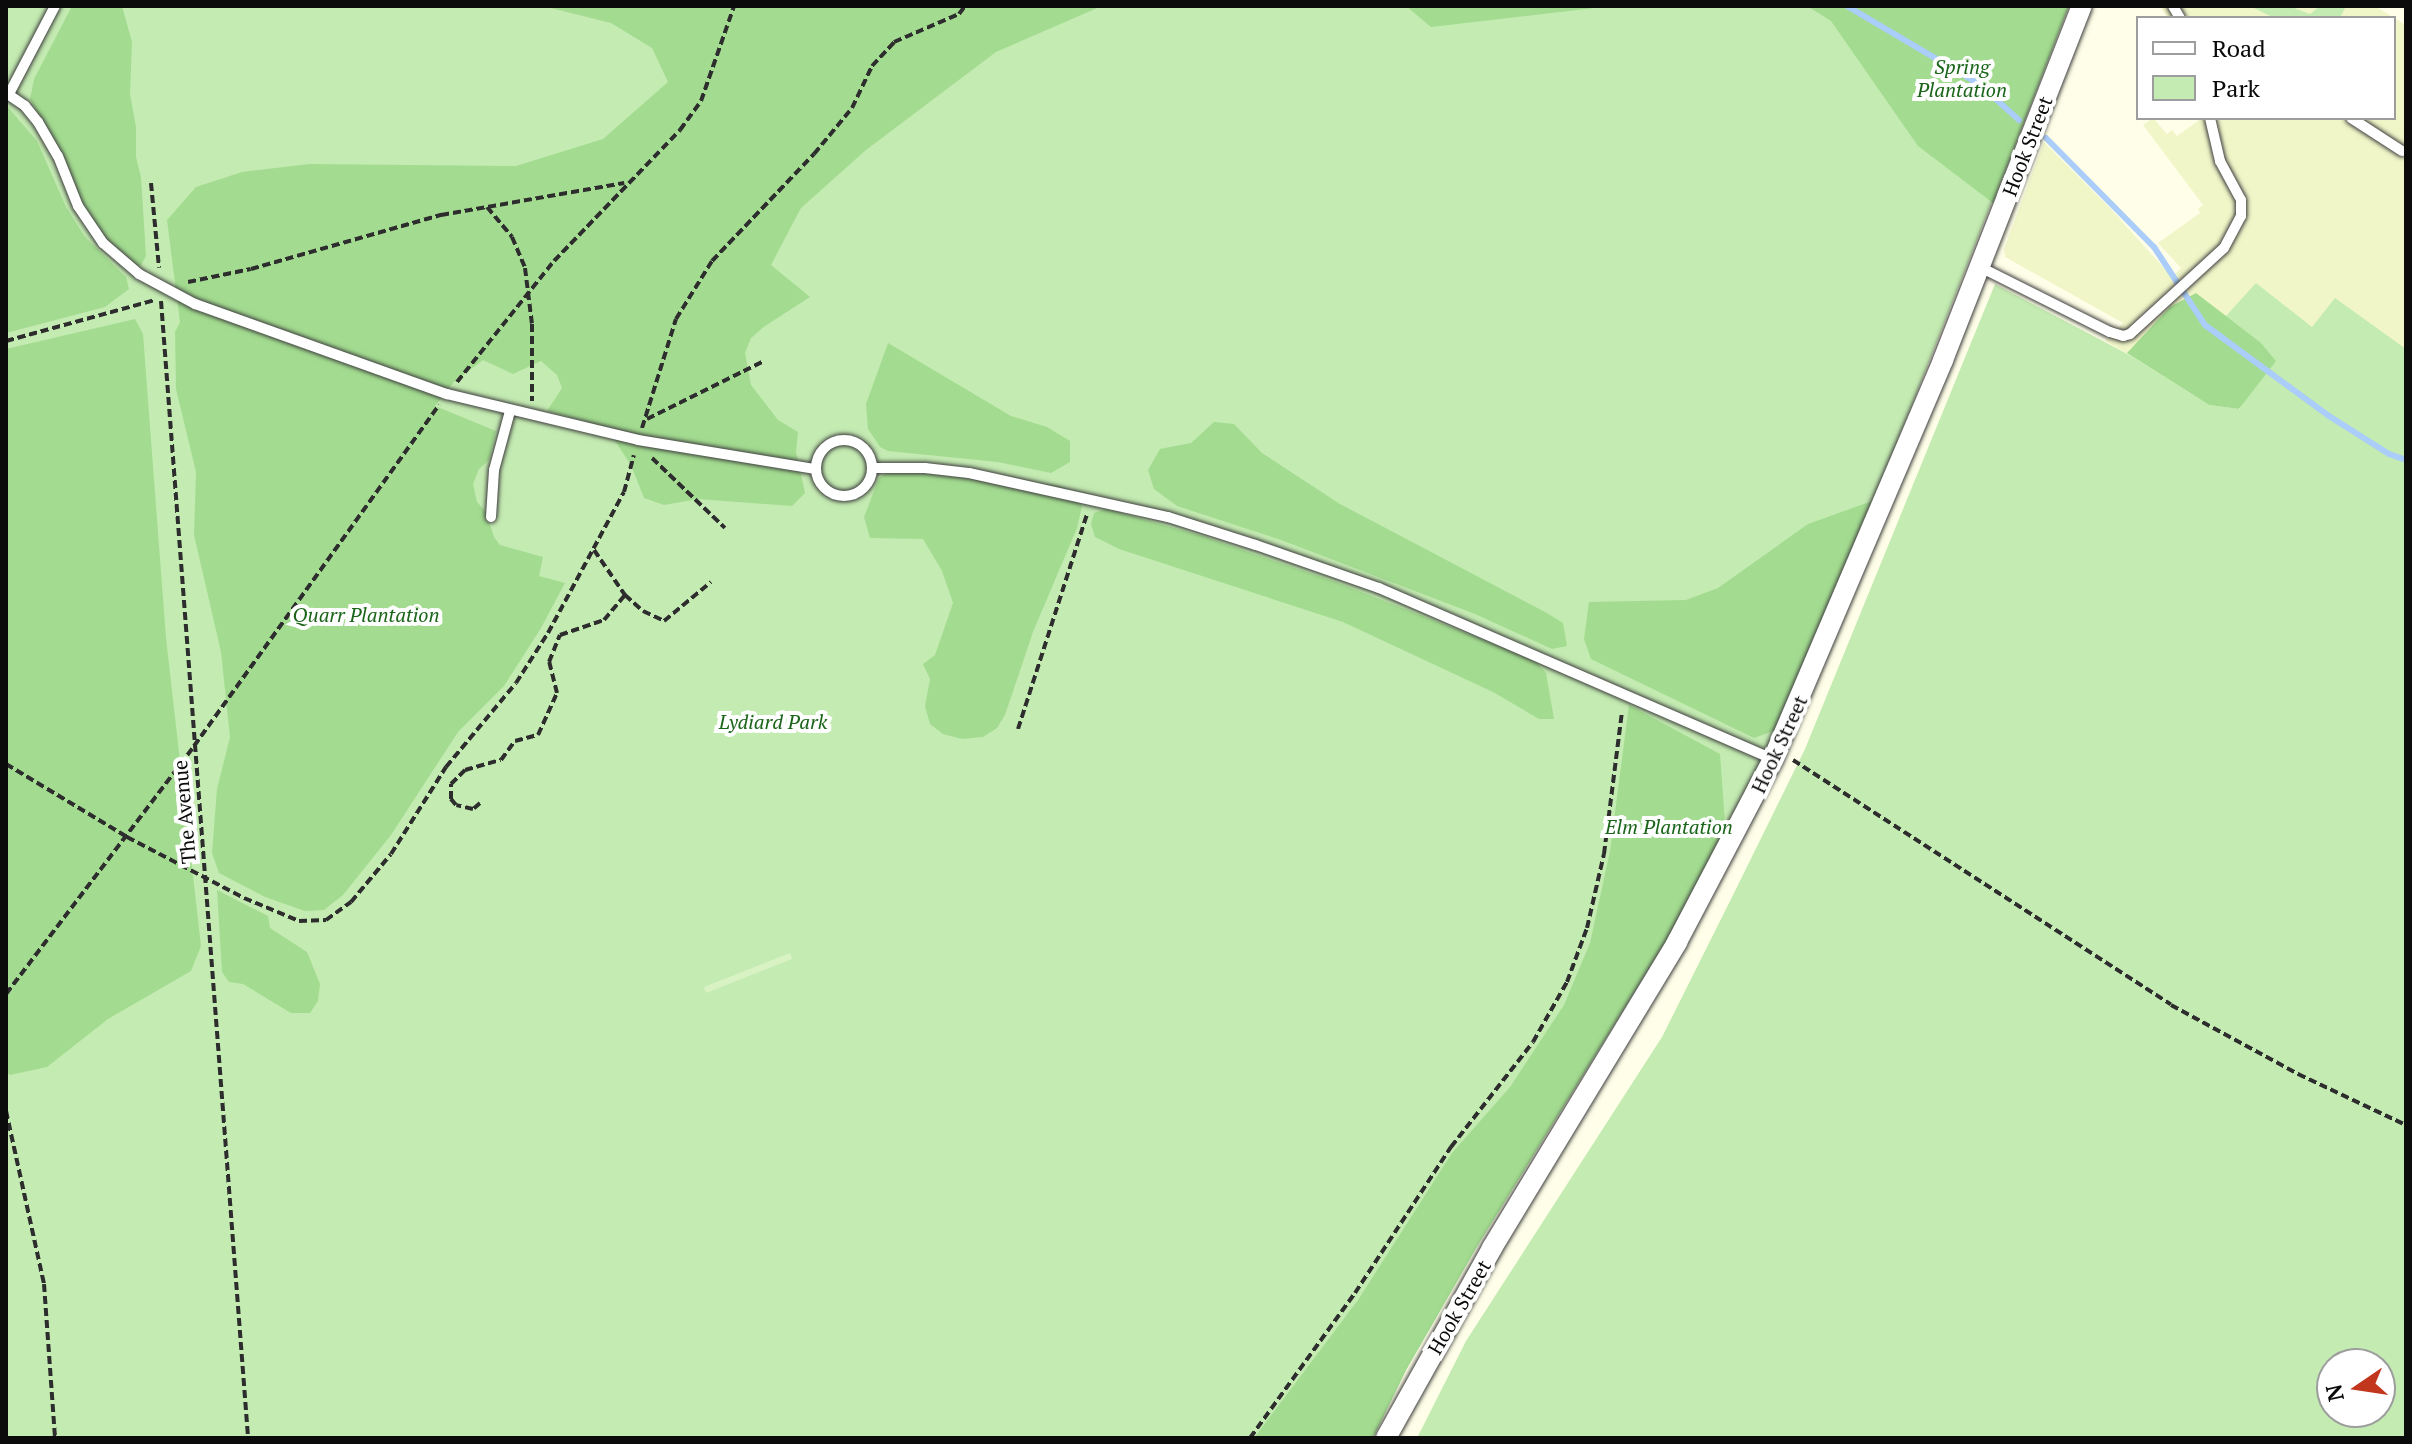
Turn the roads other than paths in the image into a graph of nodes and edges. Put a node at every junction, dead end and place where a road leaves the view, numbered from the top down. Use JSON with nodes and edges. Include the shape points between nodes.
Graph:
{"nodes":[{"id":1,"x":55,"y":6,"type":"edge"},
{"id":2,"x":2082,"y":6,"type":"edge"},
{"id":3,"x":7,"y":93,"type":"edge"},
{"id":4,"x":2210,"y":120,"type":"edge"},
{"id":5,"x":2354,"y":120,"type":"edge"},
{"id":6,"x":2402,"y":151,"type":"dead end"},
{"id":7,"x":1980,"y":267,"type":"junction"},
{"id":8,"x":510,"y":411,"type":"junction"},
{"id":9,"x":872,"y":468,"type":"junction"},
{"id":10,"x":816,"y":469,"type":"junction"},
{"id":11,"x":491,"y":517,"type":"dead end"},
{"id":12,"x":1776,"y":754,"type":"junction"},
{"id":13,"x":1386,"y":1438,"type":"edge"}],
"edges":[{"from":1,"to":3,"type":"lane"},
{"from":2,"to":7,"type":"street","name":"Hook Street"},
{"from":3,"to":8,"type":"lane","via":[[43,129],[90,226],[161,293],[447,394]]},
{"from":4,"to":7,"type":"lane","via":[[2220,161],[2241,200],[2241,216],[2224,248],[2123,336]]},
{"from":5,"to":6,"type":"lane"},
{"from":7,"to":12,"type":"street","name":"Hook Street"},
{"from":8,"to":10,"type":"lane","via":[[638,440]]},
{"from":8,"to":11,"type":"lane","via":[[494,470]]},
{"from":9,"to":10,"type":"lane","via":[[865,486],[844,496],[822,486]]},
{"from":9,"to":10,"type":"lane","via":[[865,449],[844,439],[822,449]]},
{"from":9,"to":12,"type":"lane","via":[[969,473],[1168,517],[1379,588]]},
{"from":12,"to":13,"type":"street","name":"Hook Street","via":[[1677,942],[1492,1248]]}]}
